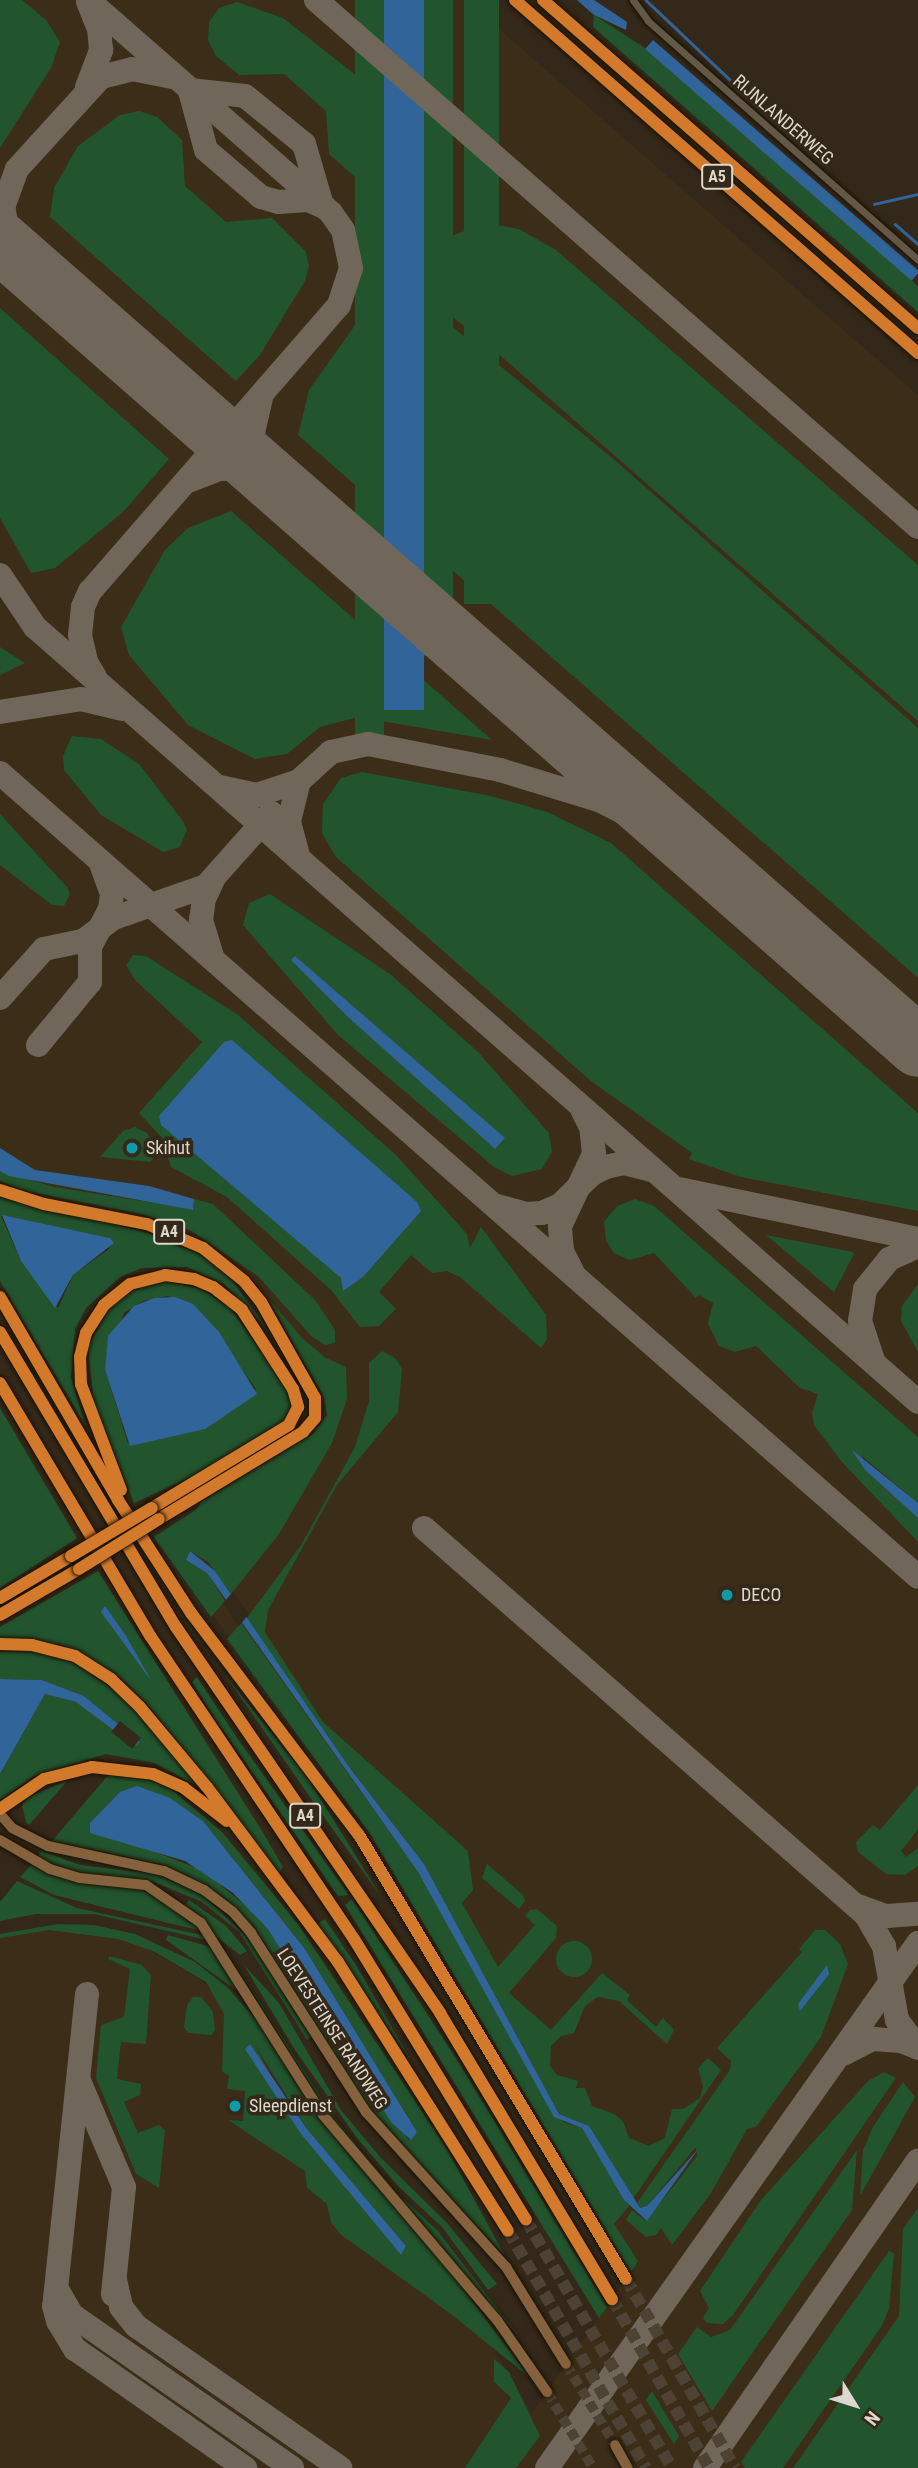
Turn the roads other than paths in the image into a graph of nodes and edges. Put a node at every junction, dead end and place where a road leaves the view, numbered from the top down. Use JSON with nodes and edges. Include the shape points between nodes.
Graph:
{"nodes":[{"id":1,"x":515,"y":0,"type":"edge"},
{"id":2,"x":543,"y":0,"type":"edge"},
{"id":3,"x":633,"y":0,"type":"edge"},
{"id":4,"x":918,"y":260,"type":"edge"},
{"id":5,"x":918,"y":328,"type":"edge"},
{"id":6,"x":918,"y":353,"type":"edge"},
{"id":7,"x":0,"y":1190,"type":"edge"},
{"id":8,"x":0,"y":1297,"type":"edge"},
{"id":9,"x":0,"y":1332,"type":"edge"},
{"id":10,"x":0,"y":1383,"type":"edge"},
{"id":11,"x":156,"y":1513,"type":"junction"},
{"id":12,"x":149,"y":1547,"type":"junction"},
{"id":13,"x":0,"y":1598,"type":"edge"},
{"id":14,"x":0,"y":1615,"type":"edge"},
{"id":15,"x":0,"y":1644,"type":"edge"},
{"id":16,"x":0,"y":1812,"type":"edge"},
{"id":17,"x":242,"y":1832,"type":"junction"},
{"id":18,"x":0,"y":1840,"type":"edge"},
{"id":19,"x":526,"y":2220,"type":"tunnel mouth"},
{"id":20,"x":508,"y":2231,"type":"tunnel mouth"},
{"id":21,"x":626,"y":2279,"type":"tunnel mouth"},
{"id":22,"x":612,"y":2299,"type":"tunnel mouth"},
{"id":23,"x":566,"y":2364,"type":"tunnel mouth"},
{"id":24,"x":547,"y":2392,"type":"tunnel mouth"},
{"id":25,"x":615,"y":2445,"type":"tunnel mouth"},
{"id":26,"x":628,"y":2468,"type":"edge"}],
"edges":[{"from":1,"to":6,"type":"highway","number":"A5"},
{"from":2,"to":5,"type":"highway","number":"A5"},
{"from":3,"to":4,"type":"street","name":"RIJNLANDERWEG","via":[[648,21]]},
{"from":7,"to":11,"type":"highway","number":"A4","via":[[44,1205],[148,1224],[203,1248],[244,1281],[261,1302],[315,1398],[314,1418],[303,1432]]},
{"from":8,"to":12,"type":"highway","number":"A4"},
{"from":9,"to":22,"type":"highway","number":"A4","via":[[176,1627],[440,2012]]},
{"from":10,"to":19,"type":"highway","number":"A4","via":[[151,1637],[354,1939]]},
{"from":11,"to":12,"type":"highway","number":"A4","via":[[289,1425],[299,1407],[293,1389],[242,1310],[213,1287],[179,1275],[146,1278],[116,1292],[94,1316],[80,1357],[87,1408]]},
{"from":11,"to":13,"type":"highway","number":"A4","bridge":true},
{"from":11,"to":14,"type":"highway","number":"A4","bridge":true,"via":[[79,1569]]},
{"from":12,"to":21,"type":"highway","number":"A4","via":[[198,1623],[359,1835]]},
{"from":15,"to":17,"type":"highway","via":[[51,1648],[87,1662],[111,1679],[170,1742]]},
{"from":16,"to":17,"type":"highway","via":[[51,1776],[69,1770],[111,1768],[153,1774],[184,1788]]},
{"from":16,"to":23,"type":"street","name":"LOEVESTEINSE RANDWEG","via":[[12,1828],[48,1846],[164,1871],[204,1890],[233,1912],[366,2112],[506,2267]]},
{"from":17,"to":20,"type":"highway","via":[[379,2022]]},
{"from":18,"to":24,"type":"street","via":[[50,1869],[79,1878],[146,1885],[201,1923],[329,2123],[497,2320]]},
{"from":25,"to":26,"type":"street"}]}
